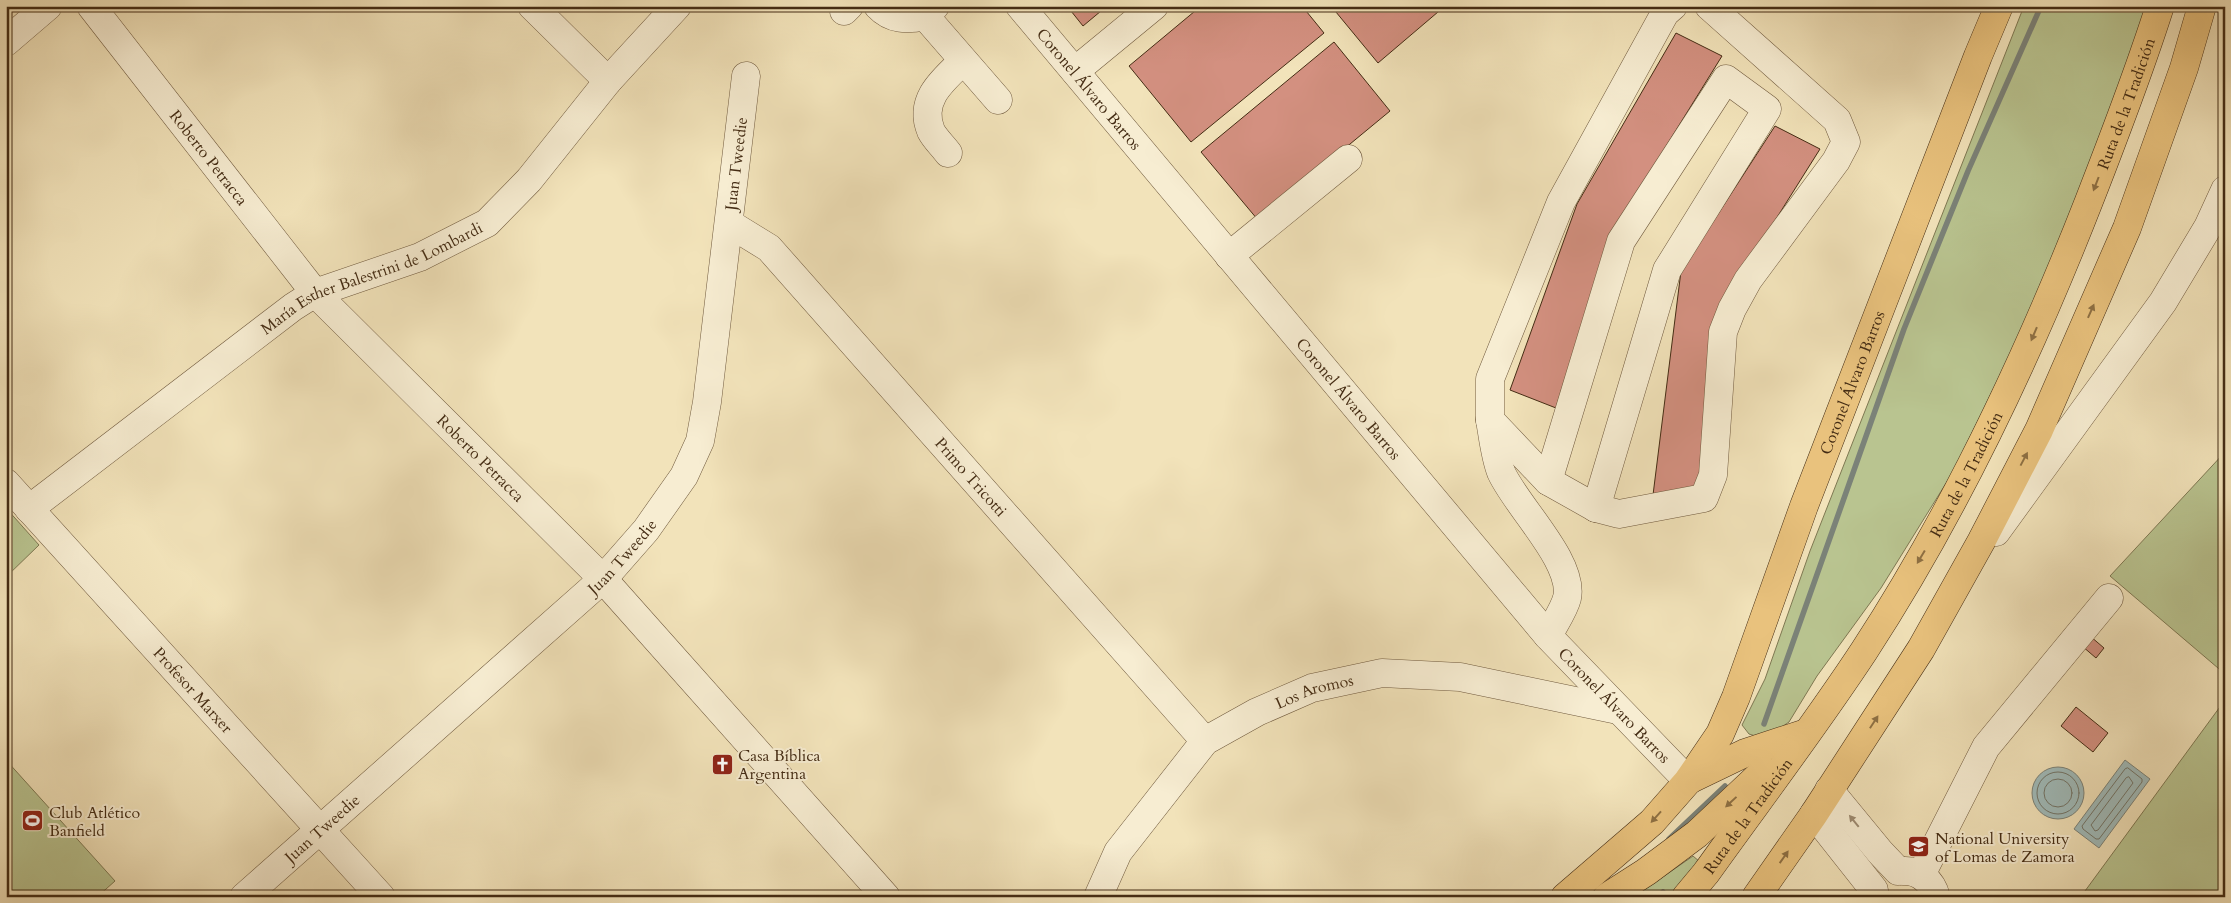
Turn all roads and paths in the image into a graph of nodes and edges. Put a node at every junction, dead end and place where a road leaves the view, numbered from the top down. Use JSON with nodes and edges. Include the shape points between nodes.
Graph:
{"nodes":[{"id":1,"x":48,"y":6,"type":"edge"},
{"id":2,"x":92,"y":6,"type":"edge"},
{"id":3,"x":532,"y":6,"type":"edge"},
{"id":4,"x":677,"y":6,"type":"edge"},
{"id":5,"x":878,"y":6,"type":"edge"},
{"id":6,"x":1020,"y":6,"type":"edge"},
{"id":7,"x":1154,"y":6,"type":"edge"},
{"id":8,"x":1673,"y":6,"type":"edge"},
{"id":9,"x":1709,"y":6,"type":"edge"},
{"id":10,"x":1999,"y":6,"type":"edge"},
{"id":11,"x":2160,"y":6,"type":"edge"},
{"id":12,"x":2202,"y":6,"type":"edge"},
{"id":13,"x":930,"y":11,"type":"edge"},
{"id":14,"x":6,"y":42,"type":"edge"},
{"id":15,"x":964,"y":61,"type":"junction"},
{"id":16,"x":1075,"y":71,"type":"junction"},
{"id":17,"x":746,"y":76,"type":"dead end"},
{"id":18,"x":608,"y":81,"type":"junction"},
{"id":19,"x":998,"y":100,"type":"dead end"},
{"id":20,"x":948,"y":153,"type":"dead end"},
{"id":21,"x":1348,"y":159,"type":"dead end"},
{"id":22,"x":2225,"y":190,"type":"edge"},
{"id":23,"x":730,"y":224,"type":"junction"},
{"id":24,"x":1230,"y":256,"type":"junction"},
{"id":25,"x":315,"y":293,"type":"junction"},
{"id":26,"x":1490,"y":420,"type":"junction"},
{"id":27,"x":1548,"y":481,"type":"junction"},
{"id":28,"x":6,"y":483,"type":"edge"},
{"id":29,"x":1596,"y":508,"type":"junction"},
{"id":30,"x":29,"y":509,"type":"junction"},
{"id":31,"x":603,"y":579,"type":"junction"},
{"id":32,"x":2109,"y":598,"type":"dead end"},
{"id":33,"x":1949,"y":599,"type":"junction"},
{"id":34,"x":1548,"y":636,"type":"junction"},
{"id":35,"x":1618,"y":710,"type":"junction"},
{"id":36,"x":1806,"y":733,"type":"junction"},
{"id":37,"x":1204,"y":741,"type":"junction"},
{"id":38,"x":1688,"y":781,"type":"junction"},
{"id":39,"x":1829,"y":790,"type":"junction"},
{"id":40,"x":1814,"y":814,"type":"junction"},
{"id":41,"x":320,"y":828,"type":"junction"},
{"id":42,"x":1909,"y":873,"type":"junction"},
{"id":43,"x":1874,"y":893,"type":"edge"},
{"id":44,"x":244,"y":897,"type":"edge"},
{"id":45,"x":381,"y":897,"type":"edge"},
{"id":46,"x":886,"y":897,"type":"edge"},
{"id":47,"x":1098,"y":897,"type":"edge"},
{"id":48,"x":1565,"y":897,"type":"edge"},
{"id":49,"x":1606,"y":897,"type":"edge"},
{"id":50,"x":1686,"y":897,"type":"edge"},
{"id":51,"x":1756,"y":897,"type":"edge"},
{"id":52,"x":1936,"y":897,"type":"edge"}],
"edges":[{"from":1,"to":14,"type":"street"},
{"from":2,"to":25,"type":"street","name":"Roberto Petracca"},
{"from":3,"to":18,"type":"street"},
{"from":4,"to":18,"type":"street","name":"María Esther Balestrini de Lombardi"},
{"from":5,"to":13,"type":"street","via":[[884,13],[897,18],[910,19]]},
{"from":6,"to":16,"type":"street","name":"Coronel Álvaro Barros"},
{"from":7,"to":16,"type":"street"},
{"from":8,"to":26,"type":"street","via":[[1665,12],[1561,202],[1490,379]]},
{"from":9,"to":29,"type":"street","via":[[1837,120],[1846,142],[1836,161],[1748,280],[1732,309],[1723,332],[1713,475],[1704,498],[1619,514]]},
{"from":10,"to":38,"type":"main road","name":"Coronel Álvaro Barros","via":[[1808,497],[1736,697],[1720,734]]},
{"from":11,"to":36,"type":"main road","name":"Ruta de la Tradición","one_way":true,"via":[[2116,134],[2025,356],[1929,544],[1869,643]]},
{"from":33,"to":12,"type":"main road","one_way":true,"via":[[2039,430],[2127,228],[2184,68]]},
{"from":13,"to":15,"type":"street"},
{"from":15,"to":19,"type":"street"},
{"from":15,"to":20,"type":"street","via":[[937,86],[929,102],[932,132]]},
{"from":16,"to":24,"type":"street","name":"Coronel Álvaro Barros"},
{"from":17,"to":23,"type":"street","name":"Juan Tweedie"},
{"from":18,"to":25,"type":"street","name":"María Esther Balestrini de Lombardi","via":[[529,180],[487,223],[420,257]]},
{"from":21,"to":24,"type":"street"},
{"from":22,"to":33,"type":"street","via":[[2208,227],[2163,302]]},
{"from":23,"to":31,"type":"street","name":"Juan Tweedie","via":[[700,441],[684,476],[646,530]]},
{"from":23,"to":37,"type":"street","name":"Primo Tricotti","via":[[769,248]]},
{"from":24,"to":34,"type":"street","name":"Coronel Álvaro Barros"},
{"from":25,"to":30,"type":"street","name":"María Esther Balestrini de Lombardi","via":[[293,306]]},
{"from":25,"to":31,"type":"street","name":"Roberto Petracca"},
{"from":26,"to":27,"type":"street"},
{"from":26,"to":34,"type":"street","via":[[1501,471],[1557,555],[1567,578],[1567,598]]},
{"from":27,"to":29,"type":"street"},
{"from":27,"to":29,"type":"street","via":[[1621,241],[1726,79],[1767,109],[1667,270]]},
{"from":28,"to":30,"type":"street","name":"Profesor Marxer"},
{"from":30,"to":41,"type":"street","name":"Profesor Marxer"},
{"from":31,"to":41,"type":"street","name":"Juan Tweedie"},
{"from":31,"to":46,"type":"street","name":"Roberto Petracca"},
{"from":32,"to":42,"type":"street","via":[[1986,747]]},
{"from":39,"to":33,"type":"main road","one_way":true,"via":[[1921,649]]},
{"from":34,"to":35,"type":"street","name":"Coronel Álvaro Barros"},
{"from":35,"to":37,"type":"street","name":"Los Aromos","via":[[1460,677],[1382,673],[1312,688],[1257,712]]},
{"from":35,"to":38,"type":"street","name":"Coronel Álvaro Barros"},
{"from":36,"to":38,"type":"main road","via":[[1745,753]]},
{"from":36,"to":49,"type":"main road","one_way":true,"via":[[1697,834]]},
{"from":36,"to":50,"type":"main road","name":"Ruta de la Tradición"},
{"from":37,"to":47,"type":"street","name":"Los Aromos","via":[[1118,852]]},
{"from":38,"to":48,"type":"main road","name":"Coronel Álvaro Barros","one_way":true,"via":[[1652,822]]},
{"from":39,"to":40,"type":"main road"},
{"from":42,"to":39,"type":"street","one_way":true,"via":[[1880,852]]},
{"from":40,"to":43,"type":"street"},
{"from":51,"to":40,"type":"main road","one_way":true},
{"from":41,"to":44,"type":"street","name":"Juan Tweedie"},
{"from":41,"to":45,"type":"street","name":"Profesor Marxer"},
{"from":42,"to":43,"type":"street","via":[[1884,878]]},
{"from":42,"to":52,"type":"street","via":[[1932,886]]}]}
